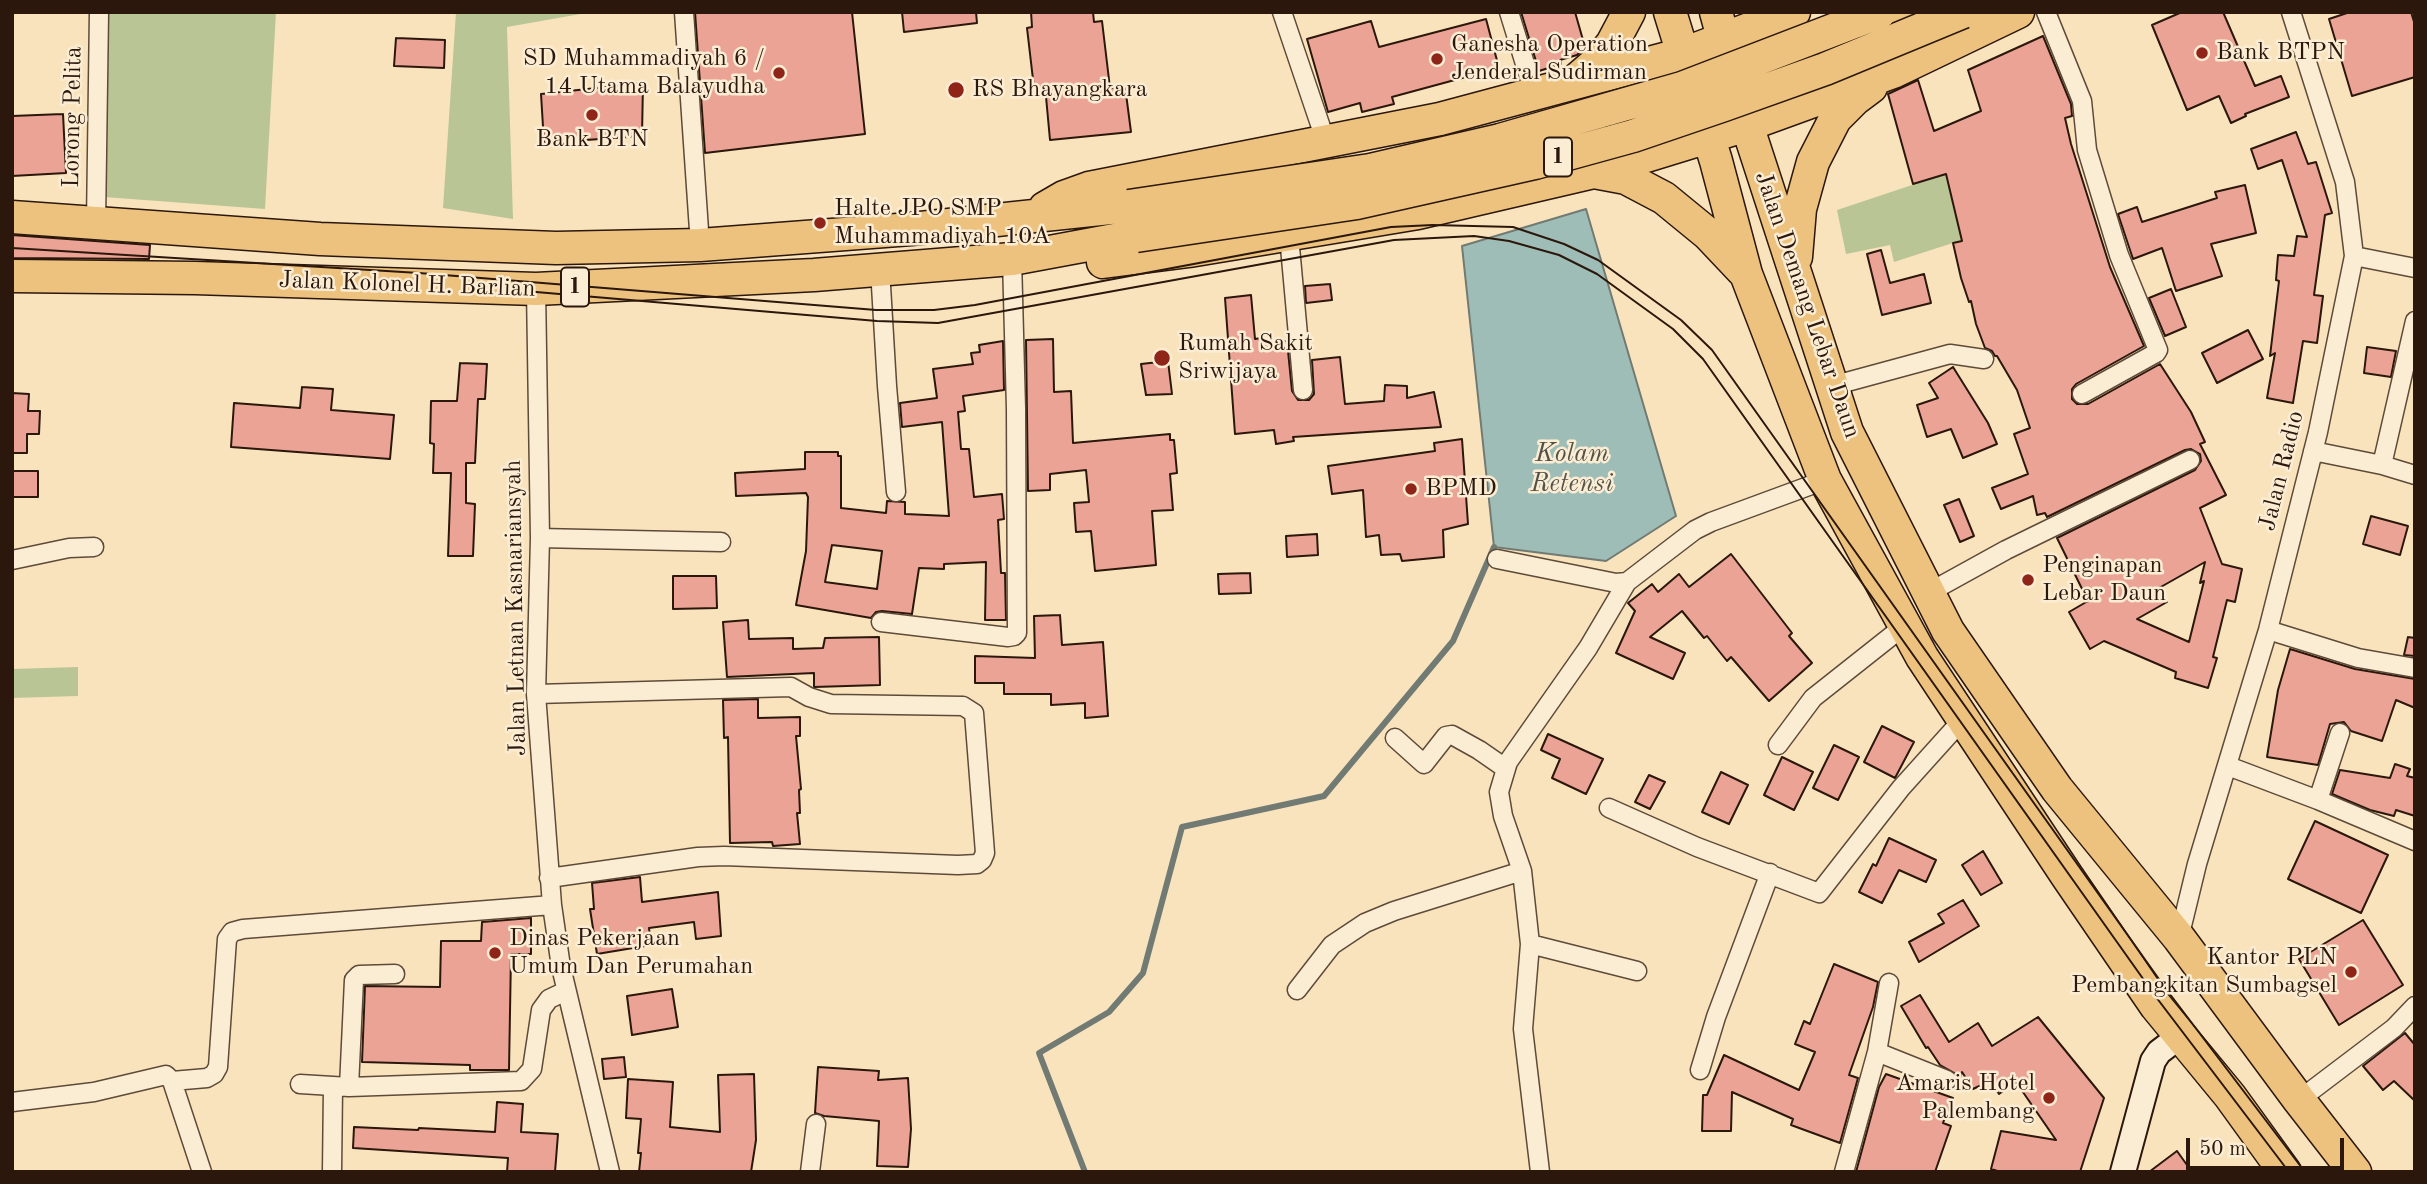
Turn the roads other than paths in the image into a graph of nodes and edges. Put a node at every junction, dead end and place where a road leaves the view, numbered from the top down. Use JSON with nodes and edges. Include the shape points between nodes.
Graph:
{"nodes":[{"id":1,"x":99,"y":12,"type":"edge"},
{"id":2,"x":684,"y":12,"type":"edge"},
{"id":3,"x":1282,"y":12,"type":"edge"},
{"id":4,"x":1509,"y":12,"type":"edge"},
{"id":5,"x":1629,"y":12,"type":"edge"},
{"id":6,"x":1671,"y":12,"type":"edge"},
{"id":7,"x":1794,"y":12,"type":"edge"},
{"id":8,"x":1880,"y":12,"type":"edge"},
{"id":9,"x":1900,"y":12,"type":"edge"},
{"id":10,"x":1963,"y":12,"type":"edge"},
{"id":11,"x":2018,"y":12,"type":"edge"},
{"id":12,"x":2046,"y":12,"type":"edge"},
{"id":13,"x":2291,"y":12,"type":"edge"},
{"id":14,"x":1720,"y":26,"type":"edge"},
{"id":15,"x":1950,"y":43,"type":"junction"},
{"id":16,"x":1684,"y":54,"type":"junction"},
{"id":17,"x":1893,"y":72,"type":"junction"},
{"id":18,"x":1571,"y":84,"type":"junction"},
{"id":19,"x":1534,"y":93,"type":"junction"},
{"id":20,"x":1440,"y":119,"type":"junction"},
{"id":21,"x":1747,"y":125,"type":"junction"},
{"id":22,"x":1709,"y":137,"type":"junction"},
{"id":23,"x":1326,"y":142,"type":"junction"},
{"id":24,"x":1594,"y":172,"type":"junction"},
{"id":25,"x":1457,"y":206,"type":"junction"},
{"id":26,"x":12,"y":217,"type":"edge"},
{"id":27,"x":1029,"y":218,"type":"junction"},
{"id":28,"x":96,"y":223,"type":"junction"},
{"id":29,"x":1289,"y":236,"type":"junction"},
{"id":30,"x":700,"y":245,"type":"junction"},
{"id":31,"x":2354,"y":256,"type":"junction"},
{"id":32,"x":1017,"y":258,"type":"junction"},
{"id":33,"x":2415,"y":268,"type":"edge"},
{"id":34,"x":880,"y":269,"type":"junction"},
{"id":35,"x":1746,"y":274,"type":"junction"},
{"id":36,"x":12,"y":276,"type":"edge"},
{"id":37,"x":1796,"y":276,"type":"junction"},
{"id":38,"x":536,"y":289,"type":"junction"},
{"id":39,"x":2415,"y":321,"type":"edge"},
{"id":40,"x":1984,"y":359,"type":"dead end"},
{"id":41,"x":1832,"y":386,"type":"junction"},
{"id":42,"x":1303,"y":390,"type":"dead end"},
{"id":43,"x":2082,"y":394,"type":"dead end"},
{"id":44,"x":2313,"y":451,"type":"junction"},
{"id":45,"x":2190,"y":460,"type":"dead end"},
{"id":46,"x":2382,"y":465,"type":"junction"},
{"id":47,"x":2415,"y":475,"type":"edge"},
{"id":48,"x":1825,"y":480,"type":"junction"},
{"id":49,"x":896,"y":492,"type":"dead end"},
{"id":50,"x":540,"y":538,"type":"junction"},
{"id":51,"x":721,"y":542,"type":"dead end"},
{"id":52,"x":94,"y":547,"type":"dead end"},
{"id":53,"x":1497,"y":559,"type":"dead end"},
{"id":54,"x":12,"y":560,"type":"edge"},
{"id":55,"x":1628,"y":582,"type":"junction"},
{"id":56,"x":1928,"y":593,"type":"junction"},
{"id":57,"x":881,"y":622,"type":"dead end"},
{"id":58,"x":1905,"y":626,"type":"junction"},
{"id":59,"x":2268,"y":630,"type":"junction"},
{"id":60,"x":2415,"y":668,"type":"edge"},
{"id":61,"x":536,"y":694,"type":"junction"},
{"id":62,"x":1964,"y":718,"type":"junction"},
{"id":63,"x":2340,"y":733,"type":"dead end"},
{"id":64,"x":1395,"y":738,"type":"dead end"},
{"id":65,"x":1778,"y":744,"type":"dead end"},
{"id":66,"x":2228,"y":766,"type":"junction"},
{"id":67,"x":1504,"y":768,"type":"junction"},
{"id":68,"x":2318,"y":800,"type":"junction"},
{"id":69,"x":1609,"y":808,"type":"dead end"},
{"id":70,"x":2415,"y":841,"type":"edge"},
{"id":71,"x":1522,"y":871,"type":"junction"},
{"id":72,"x":1770,"y":873,"type":"junction"},
{"id":73,"x":549,"y":878,"type":"junction"},
{"id":74,"x":552,"y":905,"type":"junction"},
{"id":75,"x":2179,"y":938,"type":"junction"},
{"id":76,"x":1530,"y":944,"type":"junction"},
{"id":77,"x":1637,"y":971,"type":"dead end"},
{"id":78,"x":395,"y":974,"type":"dead end"},
{"id":79,"x":1889,"y":983,"type":"dead end"},
{"id":80,"x":1297,"y":990,"type":"dead end"},
{"id":81,"x":566,"y":991,"type":"junction"},
{"id":82,"x":2415,"y":1006,"type":"edge"},
{"id":83,"x":2180,"y":1036,"type":"junction"},
{"id":84,"x":1877,"y":1052,"type":"junction"},
{"id":85,"x":1700,"y":1070,"type":"dead end"},
{"id":86,"x":1947,"y":1080,"type":"dead end"},
{"id":87,"x":172,"y":1081,"type":"junction"},
{"id":88,"x":300,"y":1084,"type":"dead end"},
{"id":89,"x":341,"y":1087,"type":"junction"},
{"id":90,"x":2298,"y":1100,"type":"junction"},
{"id":91,"x":12,"y":1101,"type":"edge"},
{"id":92,"x":816,"y":1124,"type":"dead end"},
{"id":93,"x":202,"y":1172,"type":"edge"},
{"id":94,"x":332,"y":1172,"type":"edge"},
{"id":95,"x":610,"y":1172,"type":"edge"},
{"id":96,"x":810,"y":1172,"type":"edge"},
{"id":97,"x":1540,"y":1172,"type":"edge"},
{"id":98,"x":1844,"y":1172,"type":"edge"},
{"id":99,"x":2123,"y":1172,"type":"edge"},
{"id":100,"x":2285,"y":1172,"type":"edge"},
{"id":101,"x":2356,"y":1172,"type":"edge"}],
"edges":[{"from":1,"to":28,"type":"street","name":"Lorong Pelita"},
{"from":2,"to":30,"type":"street"},
{"from":3,"to":23,"type":"street"},
{"from":4,"to":19,"type":"street"},
{"from":5,"to":18,"type":"highway","via":[[1612,44]]},
{"from":6,"to":16,"type":"highway","name":"Jalan Demang Lebar Daun"},
{"from":7,"to":14,"type":"highway"},
{"from":8,"to":27,"type":"highway","name":"Jalan Kolonel H. Barlian","number":"1","bridge":true,"via":[[1682,89],[1500,140],[1370,170]]},
{"from":9,"to":15,"type":"highway","via":[[1918,36]]},
{"from":10,"to":32,"type":"highway","name":"Jalan Kolonel H. Barlian","number":"1","bridge":true,"via":[[1724,105],[1535,163],[1357,203]]},
{"from":11,"to":15,"type":"highway"},
{"from":12,"to":43,"type":"street","via":[[2082,101],[2087,150],[2119,255],[2158,350]]},
{"from":13,"to":31,"type":"street","name":"Jalan Radio","via":[[2345,182]]},
{"from":14,"to":16,"type":"highway"},
{"from":14,"to":21,"type":"highway","name":"Jalan Demang Lebar Daun"},
{"from":15,"to":17,"type":"highway"},
{"from":16,"to":18,"type":"highway"},
{"from":16,"to":22,"type":"highway","name":"Jalan Demang Lebar Daun"},
{"from":17,"to":21,"type":"highway"},
{"from":17,"to":37,"type":"highway","via":[[1844,109],[1820,145],[1800,209]]},
{"from":18,"to":19,"type":"highway"},
{"from":19,"to":20,"type":"highway"},
{"from":20,"to":23,"type":"highway"},
{"from":20,"to":25,"type":"highway","via":[[1472,129],[1487,167],[1479,187]]},
{"from":21,"to":22,"type":"highway"},
{"from":21,"to":37,"type":"highway","name":"Jalan Demang Lebar Daun"},
{"from":22,"to":24,"type":"highway"},
{"from":22,"to":35,"type":"highway","name":"Jalan Demang Lebar Daun"},
{"from":23,"to":27,"type":"highway","via":[[1089,188]]},
{"from":24,"to":25,"type":"highway"},
{"from":24,"to":35,"type":"highway","via":[[1626,178],[1664,198],[1708,234]]},
{"from":25,"to":29,"type":"highway"},
{"from":26,"to":28,"type":"highway","name":"Jalan Kolonel H. Barlian","number":"1"},
{"from":27,"to":30,"type":"highway","name":"Jalan Kolonel H. Barlian","number":"1"},
{"from":28,"to":30,"type":"highway","name":"Jalan Kolonel H. Barlian","number":"1","via":[[411,244],[537,248]]},
{"from":29,"to":32,"type":"highway","via":[[1088,264]]},
{"from":29,"to":42,"type":"street"},
{"from":31,"to":33,"type":"street"},
{"from":31,"to":44,"type":"street","name":"Jalan Radio"},
{"from":32,"to":34,"type":"highway","name":"Jalan Kolonel H. Barlian","number":"1"},
{"from":32,"to":57,"type":"street","via":[[1017,633],[1008,636]]},
{"from":34,"to":38,"type":"highway","name":"Jalan Kolonel H. Barlian","number":"1"},
{"from":34,"to":49,"type":"street"},
{"from":35,"to":48,"type":"highway","name":"Jalan Demang Lebar Daun"},
{"from":36,"to":38,"type":"highway","name":"Jalan Kolonel H. Barlian","number":"1"},
{"from":37,"to":41,"type":"highway","name":"Jalan Demang Lebar Daun"},
{"from":38,"to":50,"type":"street","name":"Jalan Letnan Kasnariansyah"},
{"from":39,"to":46,"type":"street"},
{"from":40,"to":41,"type":"street","via":[[1950,354]]},
{"from":41,"to":56,"type":"highway","name":"Jalan Demang Lebar Daun","via":[[1847,432]]},
{"from":44,"to":46,"type":"street"},
{"from":44,"to":59,"type":"street","name":"Jalan Radio"},
{"from":45,"to":56,"type":"street"},
{"from":46,"to":47,"type":"street"},
{"from":48,"to":55,"type":"street","via":[[1695,530]]},
{"from":48,"to":58,"type":"highway","name":"Jalan Demang Lebar Daun"},
{"from":50,"to":51,"type":"street"},
{"from":50,"to":61,"type":"street","name":"Jalan Letnan Kasnariansyah"},
{"from":52,"to":54,"type":"street"},
{"from":53,"to":55,"type":"street"},
{"from":55,"to":67,"type":"street"},
{"from":56,"to":75,"type":"highway","name":"Jalan Demang Lebar Daun","via":[[1948,631],[2057,789]]},
{"from":58,"to":62,"type":"highway","name":"Jalan Demang Lebar Daun"},
{"from":58,"to":65,"type":"street","via":[[1813,698]]},
{"from":59,"to":60,"type":"street","via":[[2358,658]]},
{"from":59,"to":66,"type":"street","name":"Jalan Radio"},
{"from":61,"to":73,"type":"street","name":"Jalan Letnan Kasnariansyah"},
{"from":61,"to":73,"type":"street","via":[[791,687],[831,704],[962,706],[974,713],[984,832],[985,853],[977,864],[724,856]]},
{"from":62,"to":72,"type":"street","via":[[1901,788],[1821,892]]},
{"from":62,"to":83,"type":"highway","name":"Jalan Demang Lebar Daun","via":[[2099,926]]},
{"from":63,"to":68,"type":"street"},
{"from":64,"to":67,"type":"street","via":[[1424,764],[1446,736],[1452,735]]},
{"from":66,"to":68,"type":"street"},
{"from":66,"to":75,"type":"street","name":"Jalan Radio"},
{"from":67,"to":71,"type":"street","via":[[1499,792],[1503,816]]},
{"from":68,"to":70,"type":"street"},
{"from":69,"to":72,"type":"street"},
{"from":71,"to":76,"type":"street"},
{"from":71,"to":80,"type":"street","via":[[1365,923],[1332,945]]},
{"from":72,"to":85,"type":"street"},
{"from":73,"to":74,"type":"street","name":"Jalan Letnan Kasnariansyah"},
{"from":74,"to":81,"type":"street","name":"Jalan Letnan Kasnariansyah"},
{"from":74,"to":87,"type":"street","via":[[232,932],[227,939],[218,1067],[207,1078]]},
{"from":75,"to":90,"type":"highway","name":"Jalan Demang Lebar Daun"},
{"from":76,"to":77,"type":"street"},
{"from":76,"to":97,"type":"street","via":[[1523,1028]]},
{"from":78,"to":89,"type":"street","via":[[359,975],[354,980]]},
{"from":79,"to":84,"type":"street"},
{"from":81,"to":89,"type":"street","via":[[549,999],[541,1010],[532,1069],[521,1081]]},
{"from":81,"to":95,"type":"street","name":"Jalan Letnan Kasnariansyah"},
{"from":82,"to":90,"type":"street","via":[[2394,1028]]},
{"from":83,"to":99,"type":"street","via":[[2153,1062]]},
{"from":83,"to":100,"type":"highway","name":"Jalan Demang Lebar Daun"},
{"from":84,"to":86,"type":"street"},
{"from":84,"to":98,"type":"street"},
{"from":87,"to":91,"type":"street","via":[[163,1075],[94,1092]]},
{"from":87,"to":93,"type":"street"},
{"from":88,"to":89,"type":"street"},
{"from":89,"to":94,"type":"street"},
{"from":90,"to":101,"type":"highway","name":"Jalan Demang Lebar Daun"},
{"from":92,"to":96,"type":"street"}]}
